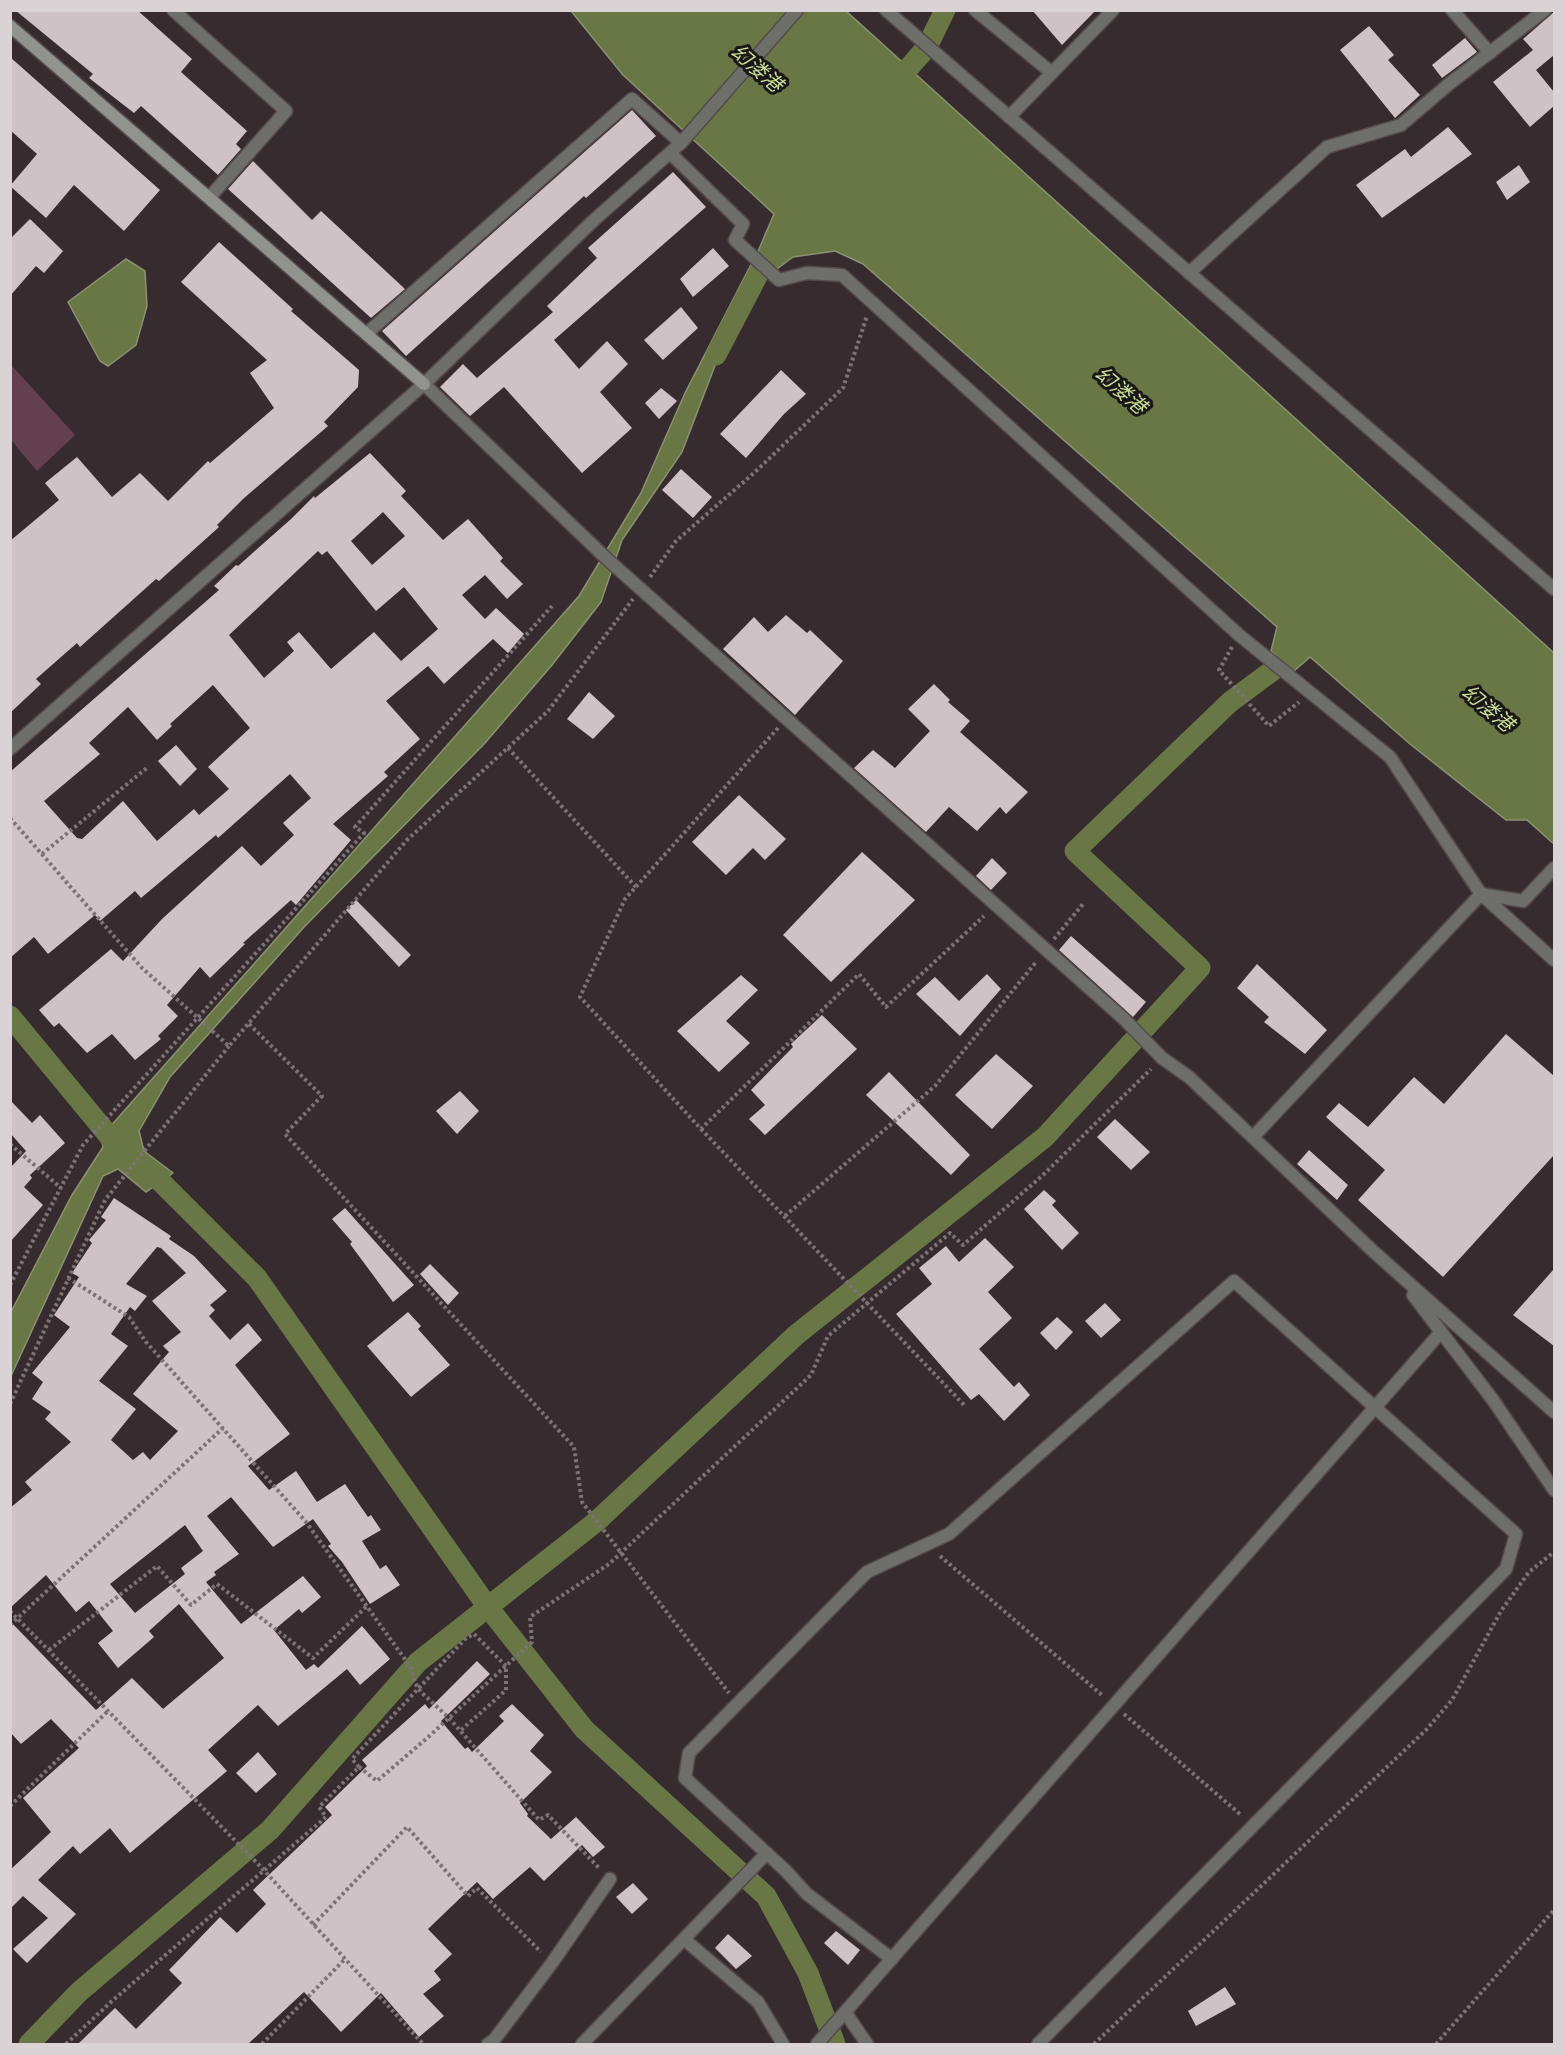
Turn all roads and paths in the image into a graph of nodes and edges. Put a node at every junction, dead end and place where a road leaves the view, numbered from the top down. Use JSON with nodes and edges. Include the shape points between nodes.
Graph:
{"nodes":[{"id":1,"x":173,"y":10,"type":"edge"},
{"id":2,"x":797,"y":10,"type":"edge"},
{"id":3,"x":886,"y":10,"type":"edge"},
{"id":4,"x":975,"y":10,"type":"edge"},
{"id":5,"x":1113,"y":10,"type":"edge"},
{"id":6,"x":1452,"y":10,"type":"edge"},
{"id":7,"x":1545,"y":10,"type":"edge"},
{"id":8,"x":10,"y":26,"type":"edge"},
{"id":9,"x":1490,"y":53,"type":"junction"},
{"id":10,"x":1052,"y":73,"type":"junction"},
{"id":11,"x":1009,"y":117,"type":"junction"},
{"id":12,"x":681,"y":143,"type":"junction"},
{"id":13,"x":670,"y":153,"type":"junction"},
{"id":14,"x":209,"y":198,"type":"junction"},
{"id":15,"x":1189,"y":273,"type":"junction"},
{"id":16,"x":872,"y":302,"type":"junction"},
{"id":17,"x":366,"y":334,"type":"junction"},
{"id":18,"x":424,"y":384,"type":"junction"},
{"id":19,"x":1554,"y":589,"type":"edge"},
{"id":20,"x":641,"y":590,"type":"junction"},
{"id":21,"x":552,"y":606,"type":"dead end"},
{"id":22,"x":1239,"y":634,"type":"junction"},
{"id":23,"x":1311,"y":692,"type":"junction"},
{"id":24,"x":787,"y":719,"type":"junction"},
{"id":25,"x":508,"y":747,"type":"junction"},
{"id":26,"x":10,"y":749,"type":"edge"},
{"id":27,"x":148,"y":767,"type":"dead end"},
{"id":28,"x":10,"y":818,"type":"edge"},
{"id":29,"x":42,"y":854,"type":"junction"},
{"id":30,"x":1554,"y":868,"type":"edge"},
{"id":31,"x":636,"y":887,"type":"junction"},
{"id":32,"x":1481,"y":894,"type":"junction"},
{"id":33,"x":1083,"y":904,"type":"dead end"},
{"id":34,"x":996,"y":905,"type":"junction"},
{"id":35,"x":1046,"y":950,"type":"junction"},
{"id":36,"x":1554,"y":960,"type":"edge"},
{"id":37,"x":196,"y":1017,"type":"junction"},
{"id":38,"x":249,"y":1024,"type":"junction"},
{"id":39,"x":230,"y":1046,"type":"junction"},
{"id":40,"x":1162,"y":1058,"type":"junction"},
{"id":41,"x":701,"y":1129,"type":"junction"},
{"id":42,"x":1253,"y":1137,"type":"junction"},
{"id":43,"x":10,"y":1144,"type":"edge"},
{"id":44,"x":61,"y":1188,"type":"junction"},
{"id":45,"x":785,"y":1216,"type":"junction"},
{"id":46,"x":1374,"y":1252,"type":"junction"},
{"id":47,"x":68,"y":1278,"type":"junction"},
{"id":48,"x":10,"y":1285,"type":"edge"},
{"id":49,"x":867,"y":1303,"type":"junction"},
{"id":50,"x":1442,"y":1332,"type":"junction"},
{"id":51,"x":10,"y":1404,"type":"edge"},
{"id":52,"x":965,"y":1406,"type":"dead end"},
{"id":53,"x":1376,"y":1407,"type":"junction"},
{"id":54,"x":1554,"y":1412,"type":"edge"},
{"id":55,"x":223,"y":1428,"type":"junction"},
{"id":56,"x":1554,"y":1490,"type":"edge"},
{"id":57,"x":927,"y":1544,"type":"junction"},
{"id":58,"x":1554,"y":1552,"type":"edge"},
{"id":59,"x":621,"y":1553,"type":"junction"},
{"id":60,"x":367,"y":1606,"type":"junction"},
{"id":61,"x":10,"y":1611,"type":"edge"},
{"id":62,"x":18,"y":1618,"type":"junction"},
{"id":63,"x":10,"y":1625,"type":"edge"},
{"id":64,"x":49,"y":1650,"type":"junction"},
{"id":65,"x":506,"y":1666,"type":"junction"},
{"id":66,"x":419,"y":1688,"type":"junction"},
{"id":67,"x":737,"y":1704,"type":"junction"},
{"id":68,"x":1114,"y":1706,"type":"junction"},
{"id":69,"x":108,"y":1711,"type":"junction"},
{"id":70,"x":449,"y":1719,"type":"junction"},
{"id":71,"x":460,"y":1731,"type":"junction"},
{"id":72,"x":359,"y":1767,"type":"junction"},
{"id":73,"x":10,"y":1806,"type":"edge"},
{"id":74,"x":1253,"y":1826,"type":"junction"},
{"id":75,"x":767,"y":1853,"type":"junction"},
{"id":76,"x":264,"y":1871,"type":"junction"},
{"id":77,"x":610,"y":1879,"type":"joint"},
{"id":78,"x":1554,"y":1910,"type":"edge"},
{"id":79,"x":313,"y":1925,"type":"junction"},
{"id":80,"x":685,"y":1940,"type":"junction"},
{"id":81,"x":345,"y":1959,"type":"junction"},
{"id":82,"x":892,"y":1959,"type":"junction"},
{"id":83,"x":552,"y":1963,"type":"junction"},
{"id":84,"x":845,"y":2012,"type":"junction"},
{"id":85,"x":66,"y":2044,"type":"edge"},
{"id":86,"x":261,"y":2044,"type":"edge"},
{"id":87,"x":423,"y":2044,"type":"edge"},
{"id":88,"x":488,"y":2044,"type":"edge"},
{"id":89,"x":582,"y":2044,"type":"edge"},
{"id":90,"x":783,"y":2044,"type":"edge"},
{"id":91,"x":817,"y":2044,"type":"edge"},
{"id":92,"x":867,"y":2044,"type":"edge"},
{"id":93,"x":1038,"y":2044,"type":"edge"},
{"id":94,"x":1094,"y":2044,"type":"edge"},
{"id":95,"x":1436,"y":2044,"type":"edge"}],
"edges":[{"from":1,"to":14,"type":"street","via":[[286,111]]},
{"from":2,"to":12,"type":"street"},
{"from":3,"to":11,"type":"street"},
{"from":4,"to":10,"type":"street"},
{"from":5,"to":10,"type":"street"},
{"from":6,"to":9,"type":"street"},
{"from":7,"to":9,"type":"street"},
{"from":8,"to":14,"type":"main road"},
{"from":9,"to":15,"type":"street","via":[[1401,125],[1327,147]]},
{"from":10,"to":11,"type":"street"},
{"from":11,"to":15,"type":"street"},
{"from":12,"to":13,"type":"street"},
{"from":12,"to":17,"type":"street","via":[[632,99]]},
{"from":13,"to":16,"type":"street","via":[[743,224],[735,240],[779,280],[807,273],[842,275]]},
{"from":13,"to":18,"type":"street","via":[[594,220]]},
{"from":14,"to":17,"type":"main road"},
{"from":15,"to":19,"type":"street"},
{"from":16,"to":20,"type":"path","via":[[843,388],[676,541]]},
{"from":16,"to":22,"type":"street"},
{"from":17,"to":18,"type":"main road"},
{"from":18,"to":20,"type":"street"},
{"from":18,"to":26,"type":"street"},
{"from":20,"to":24,"type":"street"},
{"from":20,"to":25,"type":"path","via":[[548,711]]},
{"from":21,"to":37,"type":"path","via":[[355,827],[364,833]]},
{"from":22,"to":23,"type":"street"},
{"from":22,"to":23,"type":"path","via":[[1220,670],[1269,726]]},
{"from":23,"to":32,"type":"street","via":[[1390,757]]},
{"from":24,"to":31,"type":"path"},
{"from":24,"to":34,"type":"street"},
{"from":25,"to":31,"type":"path"},
{"from":25,"to":38,"type":"path","via":[[407,840]]},
{"from":27,"to":29,"type":"path"},
{"from":28,"to":29,"type":"path"},
{"from":29,"to":37,"type":"path","via":[[142,968]]},
{"from":30,"to":32,"type":"street","via":[[1523,901]]},
{"from":31,"to":41,"type":"path","via":[[625,899],[580,997]]},
{"from":32,"to":36,"type":"street"},
{"from":32,"to":42,"type":"street"},
{"from":33,"to":35,"type":"path"},
{"from":34,"to":35,"type":"street"},
{"from":34,"to":41,"type":"path","via":[[886,1007],[859,974]]},
{"from":35,"to":40,"type":"street"},
{"from":35,"to":45,"type":"path","via":[[935,1086]]},
{"from":37,"to":39,"type":"path"},
{"from":37,"to":44,"type":"path","via":[[83,1145]]},
{"from":38,"to":39,"type":"path"},
{"from":38,"to":59,"type":"path","via":[[322,1096],[285,1134],[574,1447],[582,1502]]},
{"from":39,"to":47,"type":"path","via":[[105,1200]]},
{"from":40,"to":42,"type":"street","via":[[1189,1077]]},
{"from":40,"to":49,"type":"path","via":[[1043,1175],[963,1245],[950,1233]]},
{"from":41,"to":45,"type":"path"},
{"from":42,"to":46,"type":"street"},
{"from":43,"to":44,"type":"path"},
{"from":44,"to":48,"type":"path"},
{"from":45,"to":49,"type":"path"},
{"from":46,"to":50,"type":"street"},
{"from":46,"to":54,"type":"street"},
{"from":47,"to":51,"type":"path"},
{"from":47,"to":55,"type":"path","via":[[129,1317],[146,1342]]},
{"from":49,"to":52,"type":"path"},
{"from":49,"to":59,"type":"path","via":[[828,1336],[811,1375]]},
{"from":50,"to":53,"type":"street"},
{"from":50,"to":56,"type":"street"},
{"from":53,"to":57,"type":"street","via":[[1234,1281],[949,1534]]},
{"from":53,"to":68,"type":"street"},
{"from":53,"to":74,"type":"street","via":[[1516,1534],[1506,1569]]},
{"from":55,"to":60,"type":"path","via":[[306,1522]]},
{"from":55,"to":62,"type":"path"},
{"from":57,"to":67,"type":"street","via":[[867,1572]]},
{"from":57,"to":68,"type":"path"},
{"from":58,"to":94,"type":"path","via":[[1529,1572],[1501,1611],[1452,1700],[1426,1730]]},
{"from":59,"to":65,"type":"path","via":[[530,1617],[532,1642]]},
{"from":59,"to":67,"type":"path"},
{"from":60,"to":64,"type":"path","via":[[313,1658],[217,1584],[190,1605],[157,1566]]},
{"from":60,"to":66,"type":"path","via":[[412,1669]]},
{"from":61,"to":62,"type":"path"},
{"from":62,"to":63,"type":"path"},
{"from":62,"to":64,"type":"path"},
{"from":64,"to":69,"type":"path"},
{"from":65,"to":66,"type":"path","via":[[474,1634]]},
{"from":65,"to":70,"type":"path"},
{"from":65,"to":71,"type":"path","via":[[506,1690]]},
{"from":66,"to":70,"type":"path"},
{"from":66,"to":72,"type":"path","via":[[352,1759]]},
{"from":67,"to":75,"type":"street","via":[[689,1753],[685,1778]]},
{"from":68,"to":74,"type":"path"},
{"from":68,"to":82,"type":"street"},
{"from":69,"to":73,"type":"path"},
{"from":69,"to":76,"type":"path"},
{"from":70,"to":71,"type":"path"},
{"from":70,"to":72,"type":"path","via":[[377,1781]]},
{"from":71,"to":77,"type":"path","via":[[539,1820],[548,1815]]},
{"from":72,"to":76,"type":"path","via":[[319,1807],[326,1817]]},
{"from":74,"to":93,"type":"street"},
{"from":75,"to":80,"type":"street"},
{"from":75,"to":82,"type":"street","via":[[807,1894]]},
{"from":76,"to":79,"type":"path"},
{"from":76,"to":85,"type":"path"},
{"from":77,"to":83,"type":"street"},
{"from":78,"to":95,"type":"path"},
{"from":79,"to":81,"type":"path"},
{"from":79,"to":83,"type":"path","via":[[407,1827],[468,1896],[477,1888]]},
{"from":80,"to":89,"type":"street"},
{"from":80,"to":90,"type":"street","via":[[758,2002]]},
{"from":81,"to":86,"type":"path"},
{"from":81,"to":87,"type":"path"},
{"from":82,"to":84,"type":"street"},
{"from":83,"to":88,"type":"street"},
{"from":84,"to":91,"type":"street"},
{"from":84,"to":92,"type":"street"}]}
